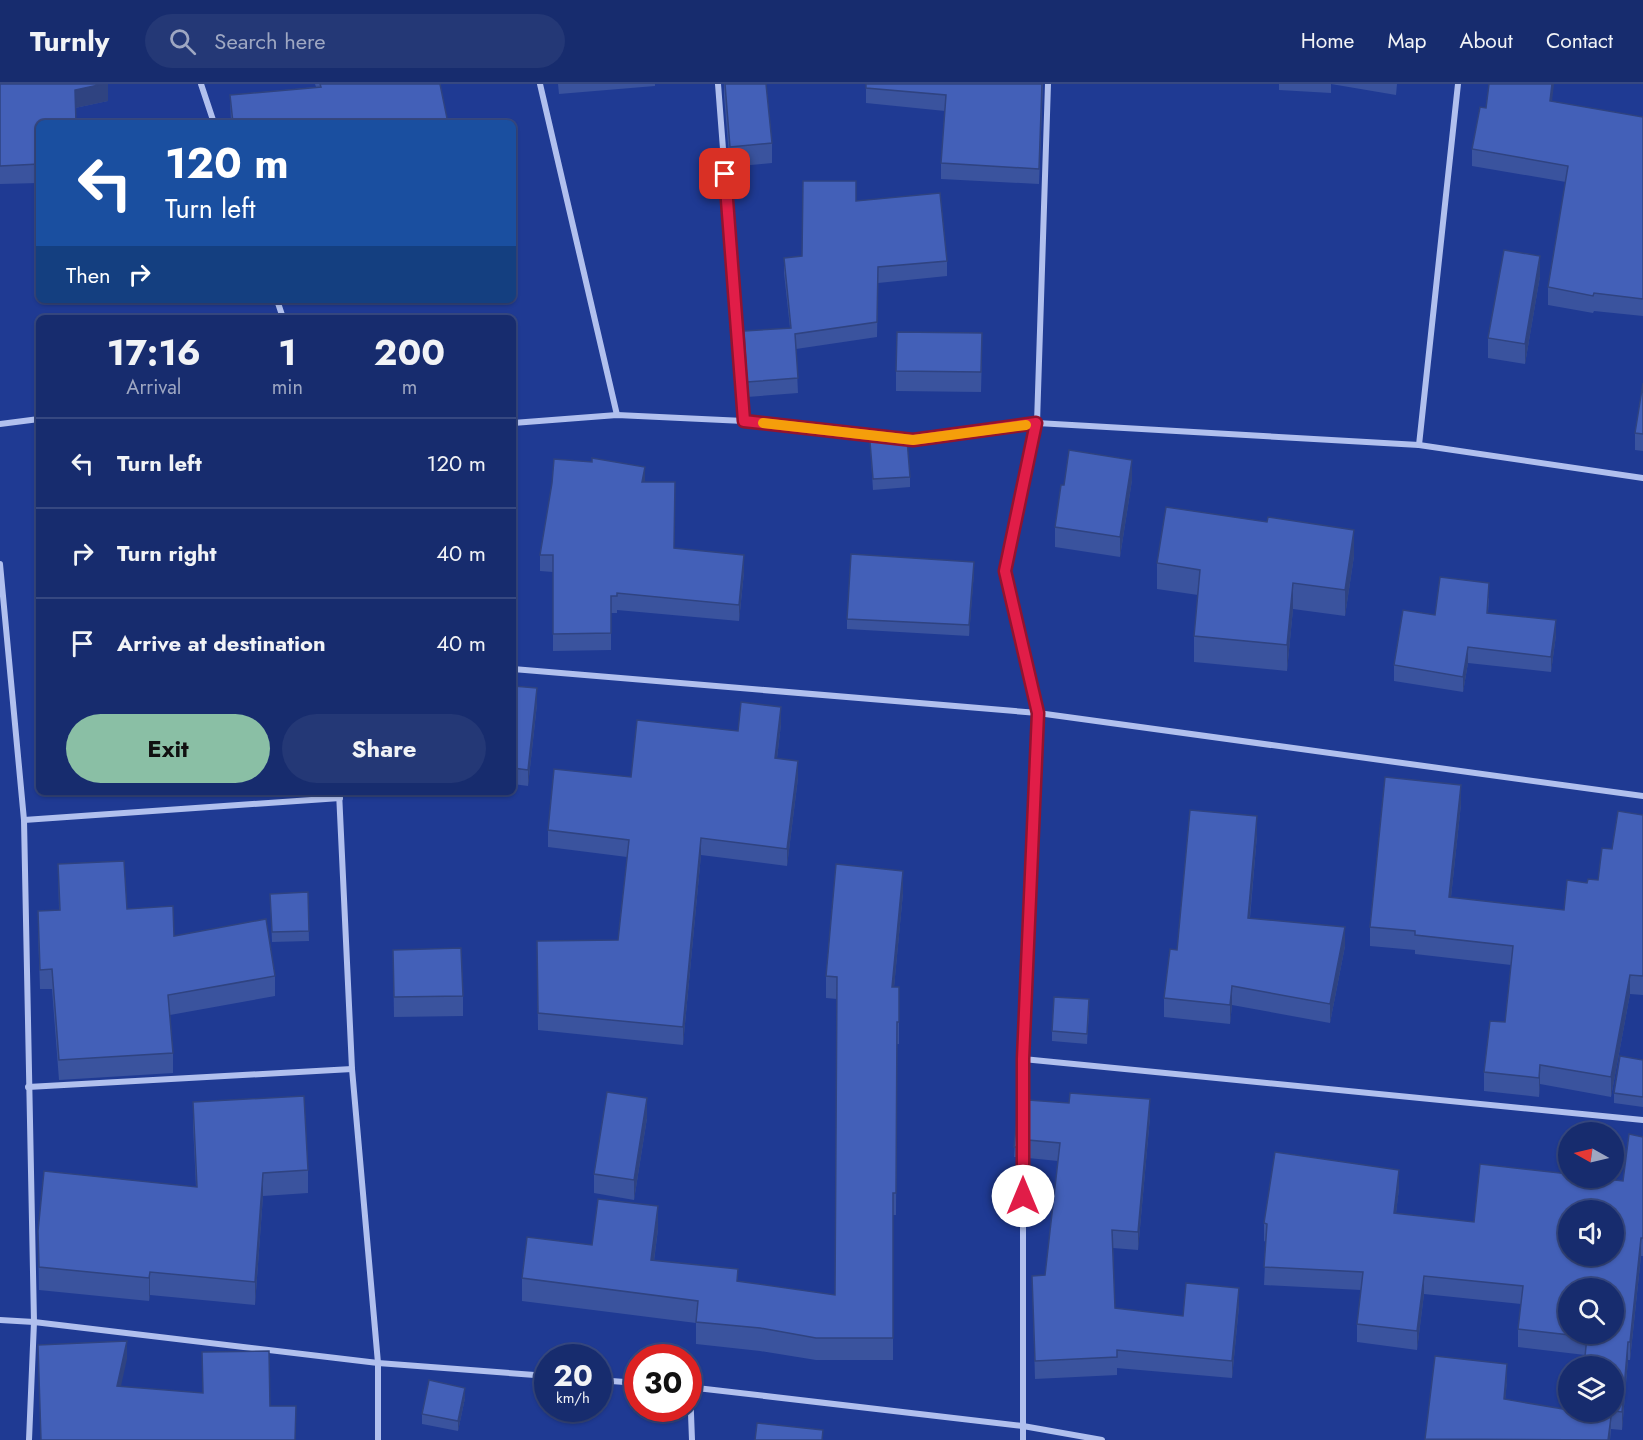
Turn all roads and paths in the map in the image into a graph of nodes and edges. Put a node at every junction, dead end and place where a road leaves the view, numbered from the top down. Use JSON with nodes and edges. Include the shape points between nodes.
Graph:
{"nodes":[{"id":1,"x":201,"y":84,"type":"edge"},
{"id":2,"x":540,"y":84,"type":"edge"},
{"id":3,"x":718,"y":84,"type":"edge"},
{"id":4,"x":1048,"y":84,"type":"edge"},
{"id":5,"x":1458,"y":84,"type":"edge"},
{"id":6,"x":213,"y":120,"type":"edge"},
{"id":7,"x":617,"y":415,"type":"junction"},
{"id":8,"x":36,"y":419,"type":"edge"},
{"id":9,"x":744,"y":421,"type":"junction"},
{"id":10,"x":516,"y":423,"type":"edge"},
{"id":11,"x":1036,"y":423,"type":"junction"},
{"id":12,"x":0,"y":424,"type":"edge"},
{"id":13,"x":1419,"y":445,"type":"junction"},
{"id":14,"x":1643,"y":478,"type":"edge"},
{"id":15,"x":0,"y":564,"type":"edge"},
{"id":16,"x":516,"y":669,"type":"edge"},
{"id":17,"x":1038,"y":713,"type":"junction"},
{"id":18,"x":339,"y":795,"type":"edge"},
{"id":19,"x":1643,"y":796,"type":"edge"},
{"id":20,"x":24,"y":820,"type":"junction"},
{"id":21,"x":1023,"y":1059,"type":"junction"},
{"id":22,"x":352,"y":1069,"type":"junction"},
{"id":23,"x":28,"y":1088,"type":"junction"},
{"id":24,"x":1643,"y":1120,"type":"edge"},
{"id":25,"x":0,"y":1320,"type":"edge"},
{"id":26,"x":34,"y":1322,"type":"junction"},
{"id":27,"x":378,"y":1363,"type":"junction"},
{"id":28,"x":534,"y":1375,"type":"edge"},
{"id":29,"x":702,"y":1389,"type":"edge"},
{"id":30,"x":691,"y":1422,"type":"edge"},
{"id":31,"x":1023,"y":1426,"type":"junction"},
{"id":32,"x":29,"y":1440,"type":"edge"},
{"id":33,"x":378,"y":1440,"type":"edge"},
{"id":34,"x":692,"y":1440,"type":"edge"},
{"id":35,"x":1023,"y":1440,"type":"edge"},
{"id":36,"x":1102,"y":1440,"type":"edge"}],
"edges":[{"from":1,"to":6,"type":"street"},
{"from":2,"to":7,"type":"street"},
{"from":3,"to":9,"type":"street"},
{"from":4,"to":11,"type":"street"},
{"from":5,"to":13,"type":"street"},
{"from":7,"to":9,"type":"street"},
{"from":7,"to":10,"type":"street"},
{"from":8,"to":12,"type":"street"},
{"from":9,"to":11,"type":"street","via":[[913,440]]},
{"from":11,"to":13,"type":"street"},
{"from":11,"to":17,"type":"street","via":[[1005,571]]},
{"from":13,"to":14,"type":"street"},
{"from":15,"to":20,"type":"street"},
{"from":16,"to":17,"type":"street"},
{"from":17,"to":19,"type":"street"},
{"from":17,"to":21,"type":"street"},
{"from":18,"to":20,"type":"street"},
{"from":18,"to":22,"type":"street"},
{"from":20,"to":23,"type":"street"},
{"from":21,"to":24,"type":"street"},
{"from":21,"to":31,"type":"street"},
{"from":22,"to":23,"type":"street"},
{"from":22,"to":27,"type":"street"},
{"from":23,"to":26,"type":"street"},
{"from":25,"to":26,"type":"street"},
{"from":26,"to":27,"type":"street"},
{"from":26,"to":32,"type":"street"},
{"from":27,"to":28,"type":"street"},
{"from":27,"to":33,"type":"street"},
{"from":29,"to":31,"type":"street"},
{"from":30,"to":34,"type":"street"},
{"from":31,"to":35,"type":"street"},
{"from":31,"to":36,"type":"street"}]}
